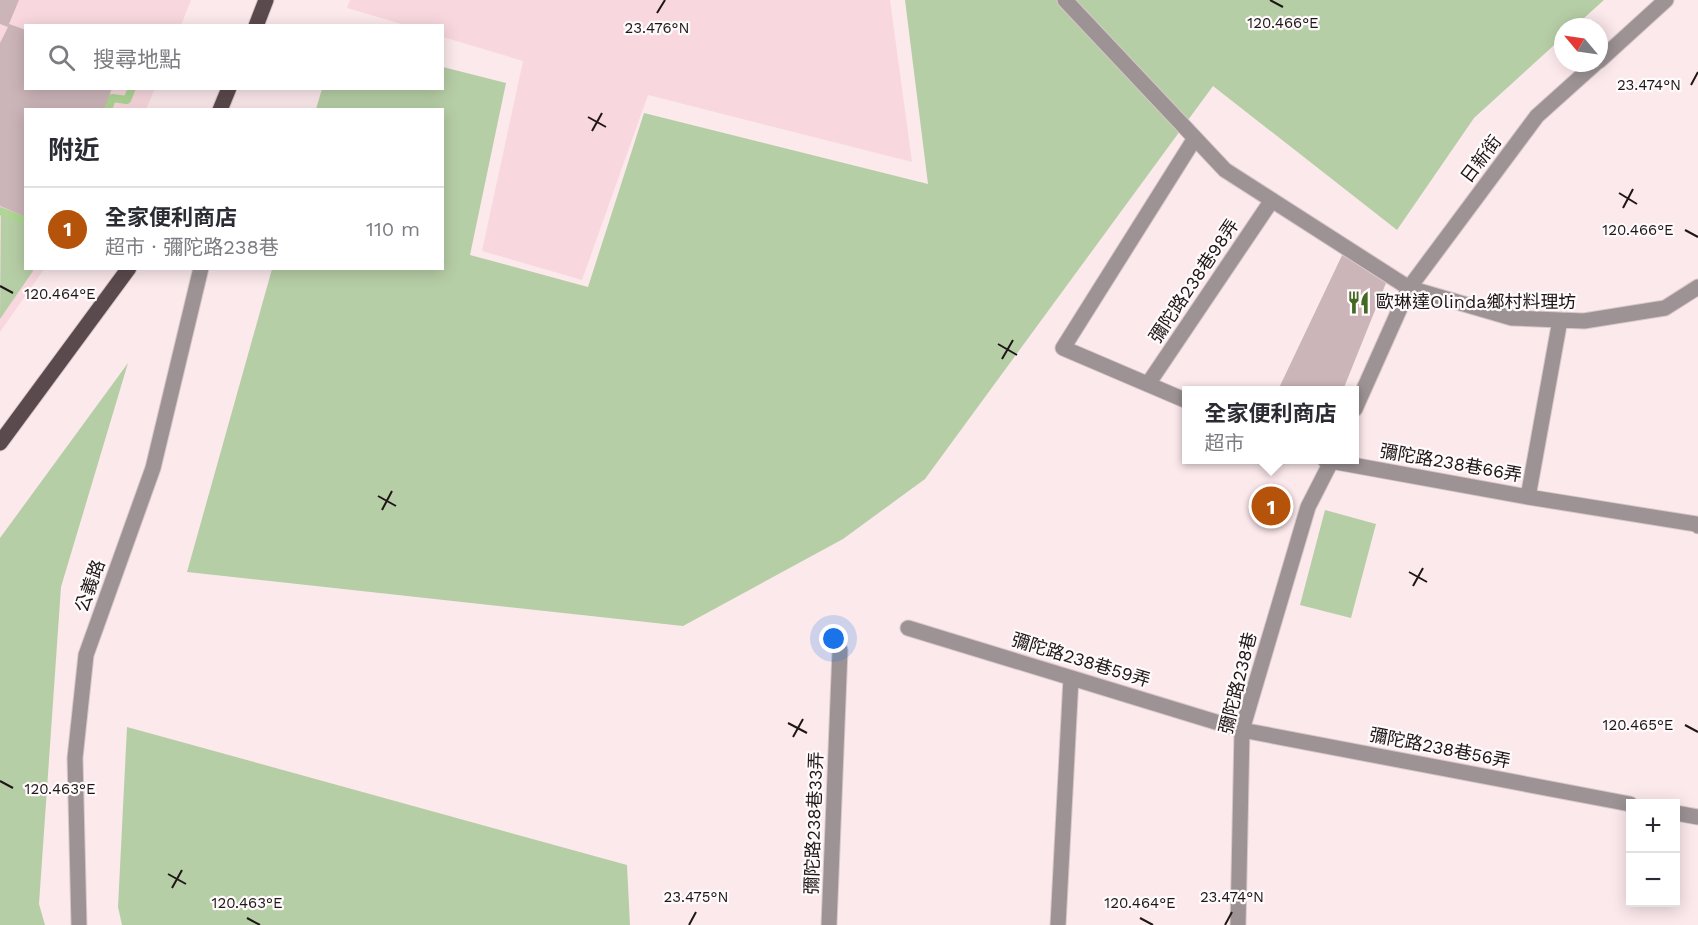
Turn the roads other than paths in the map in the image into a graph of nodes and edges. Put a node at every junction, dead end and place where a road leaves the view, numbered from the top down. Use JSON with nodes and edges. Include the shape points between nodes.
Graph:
{"nodes":[{"id":1,"x":267,"y":0,"type":"edge"},
{"id":2,"x":1065,"y":0,"type":"edge"},
{"id":3,"x":1666,"y":0,"type":"edge"},
{"id":4,"x":257,"y":24,"type":"edge"},
{"id":5,"x":1608,"y":53,"type":"edge"},
{"id":6,"x":1587,"y":72,"type":"edge"},
{"id":7,"x":228,"y":90,"type":"edge"},
{"id":8,"x":221,"y":108,"type":"edge"},
{"id":9,"x":1195,"y":138,"type":"junction"},
{"id":10,"x":1272,"y":200,"type":"junction"},
{"id":11,"x":128,"y":270,"type":"edge"},
{"id":12,"x":201,"y":270,"type":"edge"},
{"id":13,"x":1698,"y":287,"type":"edge"},
{"id":14,"x":1409,"y":288,"type":"junction"},
{"id":15,"x":1560,"y":320,"type":"junction"},
{"id":16,"x":1148,"y":384,"type":"junction"},
{"id":17,"x":1182,"y":399,"type":"edge"},
{"id":18,"x":1359,"y":400,"type":"edge"},
{"id":19,"x":0,"y":443,"type":"edge"},
{"id":20,"x":1327,"y":464,"type":"edge"},
{"id":21,"x":1351,"y":464,"type":"edge"},
{"id":22,"x":1528,"y":496,"type":"junction"},
{"id":23,"x":1698,"y":526,"type":"edge"},
{"id":24,"x":908,"y":628,"type":"dead end"},
{"id":25,"x":840,"y":650,"type":"dead end"},
{"id":26,"x":1071,"y":678,"type":"junction"},
{"id":27,"x":1242,"y":730,"type":"junction"},
{"id":28,"x":1626,"y":803,"type":"edge"},
{"id":29,"x":1680,"y":814,"type":"edge"},
{"id":30,"x":1698,"y":817,"type":"edge"},
{"id":31,"x":79,"y":925,"type":"edge"},
{"id":32,"x":829,"y":925,"type":"edge"},
{"id":33,"x":1058,"y":925,"type":"edge"},
{"id":34,"x":1238,"y":925,"type":"edge"}],
"edges":[{"from":1,"to":4,"type":"main road"},
{"from":2,"to":9,"type":"street"},
{"from":3,"to":5,"type":"street","name":"日新街"},
{"from":6,"to":14,"type":"street","name":"日新街","via":[[1537,116]]},
{"from":7,"to":8,"type":"main road"},
{"from":9,"to":10,"type":"street","via":[[1226,170]]},
{"from":9,"to":16,"type":"street","via":[[1063,348]]},
{"from":10,"to":14,"type":"street"},
{"from":10,"to":16,"type":"street","name":"彌陀路238巷98弄"},
{"from":11,"to":19,"type":"main road"},
{"from":12,"to":31,"type":"street","name":"公義路","via":[[153,468],[86,655],[75,758]]},
{"from":13,"to":15,"type":"street","via":[[1665,308],[1584,321]]},
{"from":14,"to":15,"type":"street","via":[[1512,318]]},
{"from":14,"to":18,"type":"street"},
{"from":15,"to":22,"type":"street","name":"彌陀路238巷66弄"},
{"from":16,"to":17,"type":"street"},
{"from":20,"to":27,"type":"street","name":"彌陀路238巷","via":[[1308,507]]},
{"from":21,"to":22,"type":"street","name":"彌陀路238巷66弄"},
{"from":22,"to":23,"type":"street","name":"彌陀路238巷66弄"},
{"from":24,"to":26,"type":"street","name":"彌陀路238巷59弄"},
{"from":25,"to":32,"type":"street","name":"彌陀路238巷33弄"},
{"from":26,"to":27,"type":"street","name":"彌陀路238巷59弄"},
{"from":26,"to":33,"type":"street"},
{"from":27,"to":28,"type":"street","name":"彌陀路238巷56弄"},
{"from":27,"to":34,"type":"street","name":"彌陀路238巷"},
{"from":29,"to":30,"type":"street"}]}
